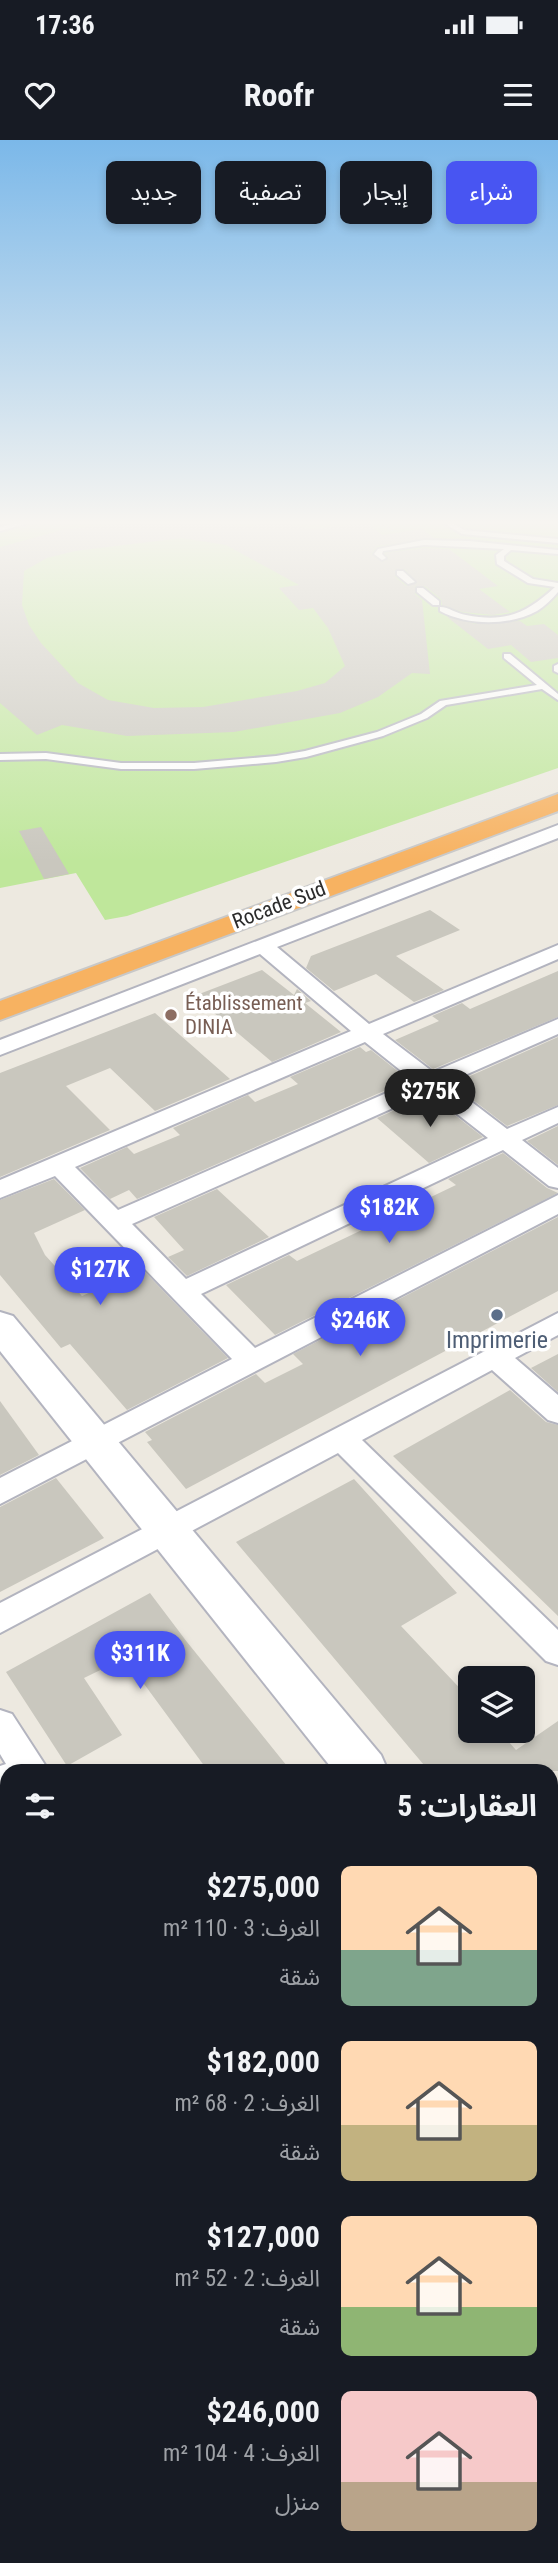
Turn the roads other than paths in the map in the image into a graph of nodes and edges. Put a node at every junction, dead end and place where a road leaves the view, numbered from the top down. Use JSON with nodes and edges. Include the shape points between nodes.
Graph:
{"nodes":[{"id":1,"x":507,"y":656,"type":"dead end"},
{"id":2,"x":542,"y":686,"type":"junction"},
{"id":3,"x":558,"y":698,"type":"edge"},
{"id":4,"x":0,"y":757,"type":"edge"},
{"id":5,"x":558,"y":786,"type":"edge"},
{"id":6,"x":558,"y":802,"type":"edge"},
{"id":7,"x":558,"y":831,"type":"edge"},
{"id":8,"x":264,"y":946,"type":"junction"},
{"id":9,"x":558,"y":951,"type":"edge"},
{"id":10,"x":0,"y":990,"type":"edge"},
{"id":11,"x":0,"y":1010,"type":"edge"},
{"id":12,"x":558,"y":1026,"type":"edge"},
{"id":13,"x":367,"y":1033,"type":"junction"},
{"id":14,"x":0,"y":1048,"type":"edge"},
{"id":15,"x":430,"y":1082,"type":"junction"},
{"id":16,"x":558,"y":1114,"type":"edge"},
{"id":17,"x":506,"y":1139,"type":"junction"},
{"id":18,"x":59,"y":1165,"type":"junction"},
{"id":19,"x":558,"y":1180,"type":"edge"},
{"id":20,"x":0,"y":1190,"type":"edge"},
{"id":21,"x":558,"y":1203,"type":"edge"},
{"id":22,"x":114,"y":1222,"type":"junction"},
{"id":23,"x":183,"y":1291,"type":"junction"},
{"id":24,"x":558,"y":1323,"type":"edge"},
{"id":25,"x":0,"y":1325,"type":"edge"},
{"id":26,"x":495,"y":1357,"type":"junction"},
{"id":27,"x":252,"y":1362,"type":"junction"},
{"id":28,"x":558,"y":1412,"type":"edge"},
{"id":29,"x":341,"y":1438,"type":"junction"},
{"id":30,"x":96,"y":1443,"type":"junction"},
{"id":31,"x":0,"y":1492,"type":"edge"},
{"id":32,"x":169,"y":1531,"type":"junction"},
{"id":33,"x":0,"y":1619,"type":"edge"},
{"id":34,"x":557,"y":1648,"type":"edge"},
{"id":35,"x":0,"y":1725,"type":"edge"},
{"id":36,"x":14,"y":1764,"type":"edge"},
{"id":37,"x":357,"y":1764,"type":"edge"}],
"edges":[{"from":1,"to":2,"type":"lane"},
{"from":2,"to":3,"type":"lane"},
{"from":2,"to":4,"type":"lane","via":[[443,703],[380,734],[276,758],[121,766],[46,756]]},
{"from":5,"to":10,"type":"highway","name":"Rocade Sud"},
{"from":6,"to":11,"type":"highway","name":"Rocade Sud"},
{"from":7,"to":8,"type":"street"},
{"from":8,"to":13,"type":"street"},
{"from":8,"to":14,"type":"street"},
{"from":9,"to":13,"type":"street"},
{"from":12,"to":15,"type":"street"},
{"from":13,"to":15,"type":"street"},
{"from":13,"to":18,"type":"street"},
{"from":15,"to":17,"type":"street"},
{"from":15,"to":22,"type":"street"},
{"from":16,"to":17,"type":"street"},
{"from":17,"to":19,"type":"street"},
{"from":17,"to":23,"type":"street"},
{"from":18,"to":20,"type":"street"},
{"from":18,"to":22,"type":"street"},
{"from":21,"to":27,"type":"street"},
{"from":22,"to":23,"type":"street"},
{"from":23,"to":27,"type":"street"},
{"from":24,"to":26,"type":"street"},
{"from":25,"to":30,"type":"street"},
{"from":26,"to":28,"type":"street"},
{"from":26,"to":29,"type":"street"},
{"from":27,"to":30,"type":"street"},
{"from":29,"to":32,"type":"street"},
{"from":29,"to":34,"type":"street"},
{"from":30,"to":31,"type":"street"},
{"from":30,"to":32,"type":"street"},
{"from":32,"to":33,"type":"street"},
{"from":32,"to":37,"type":"street"},
{"from":35,"to":36,"type":"street"}]}
